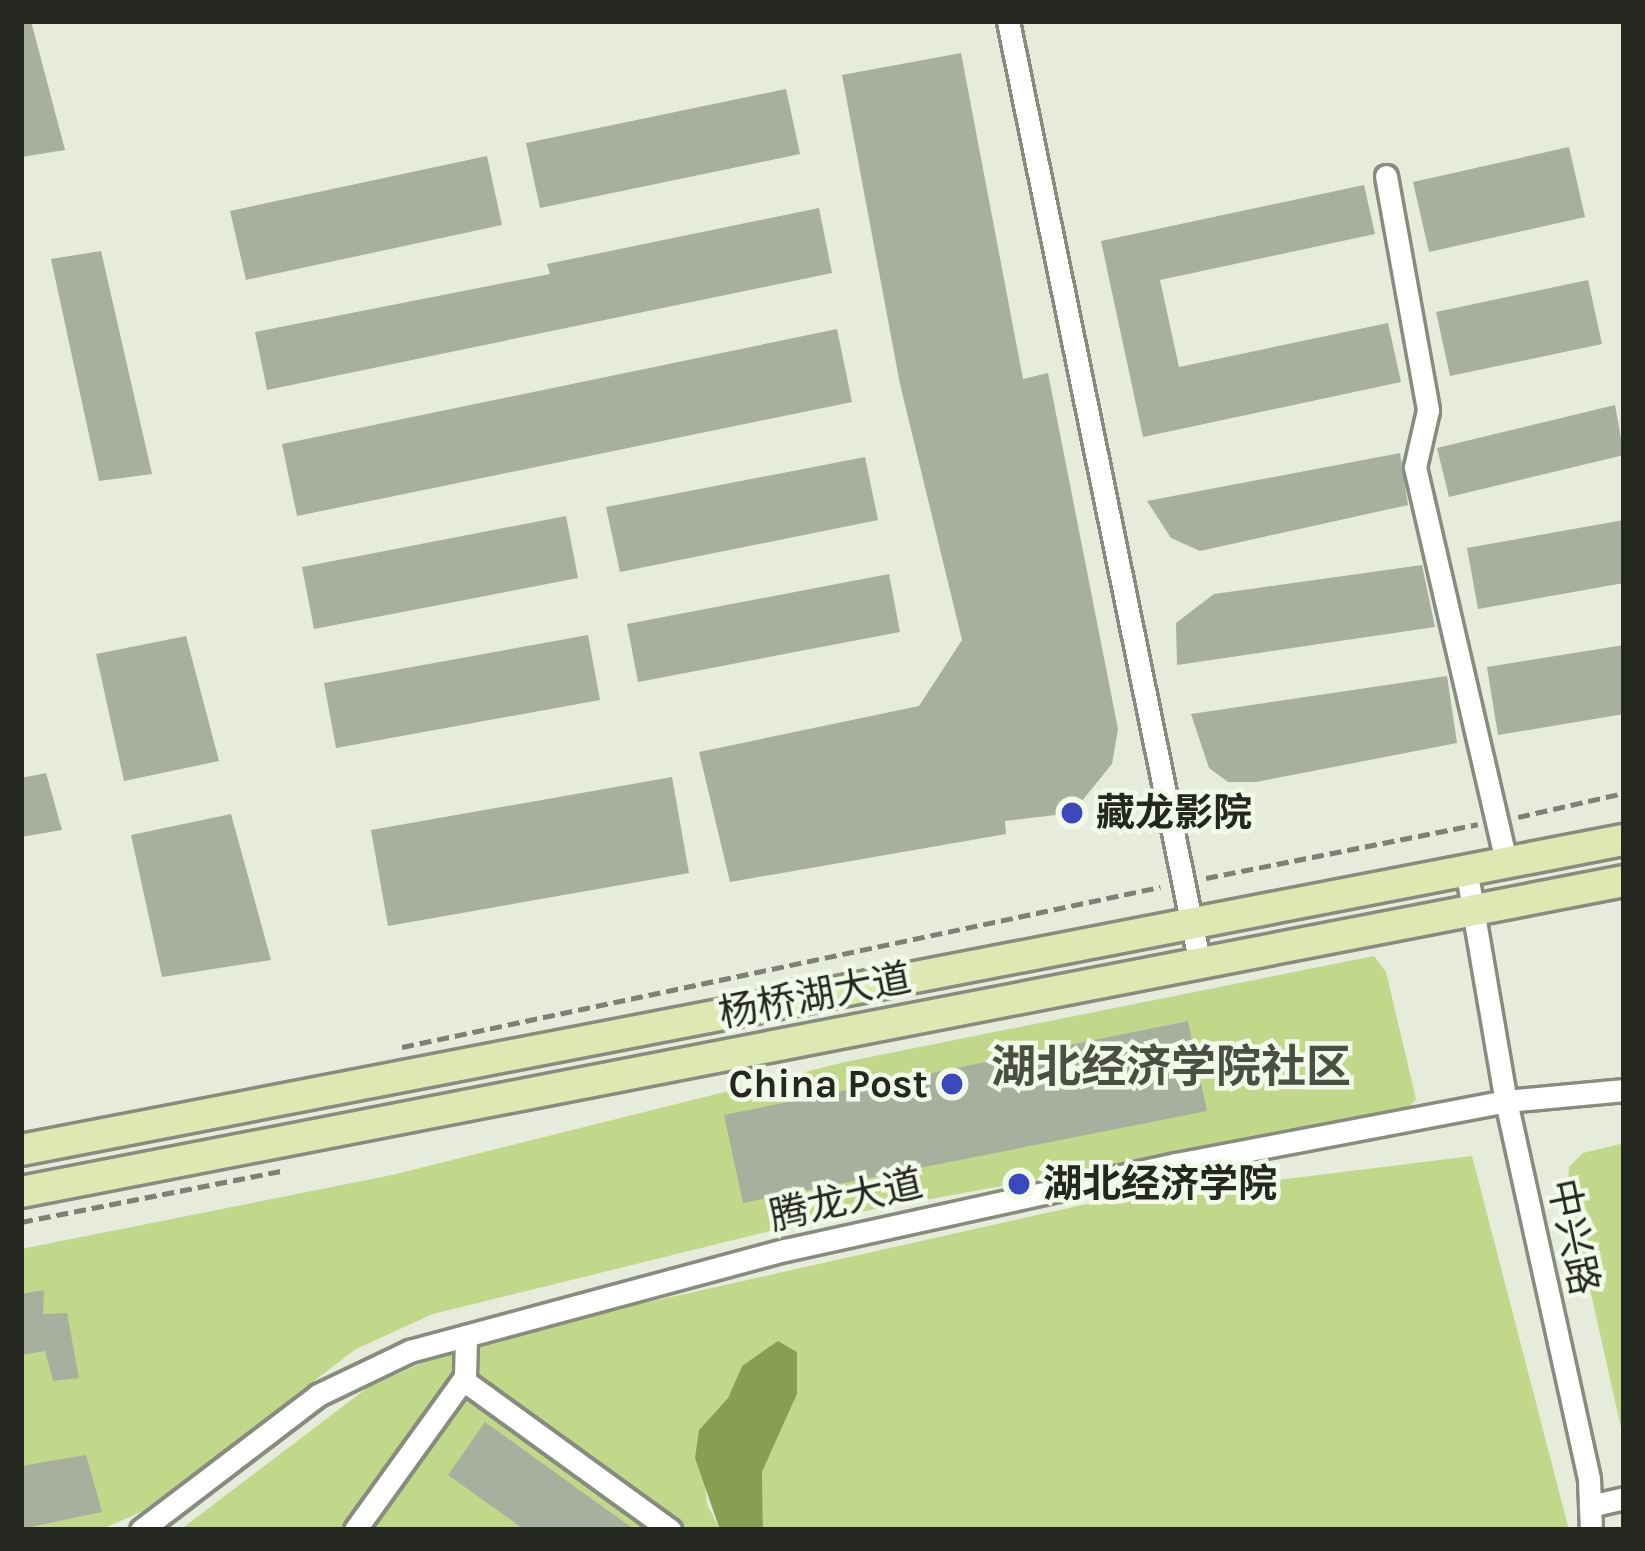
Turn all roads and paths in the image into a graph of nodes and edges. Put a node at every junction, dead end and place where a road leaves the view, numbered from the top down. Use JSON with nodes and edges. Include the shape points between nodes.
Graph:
{"nodes":[{"id":1,"x":1008,"y":21,"type":"edge"},
{"id":2,"x":1386,"y":176,"type":"dead end"},
{"id":3,"x":1624,"y":793,"type":"edge"},
{"id":4,"x":1496,"y":821,"type":"junction"},
{"id":5,"x":1624,"y":840,"type":"edge"},
{"id":6,"x":1507,"y":866,"type":"junction"},
{"id":7,"x":1467,"y":874,"type":"junction"},
{"id":8,"x":1624,"y":881,"type":"edge"},
{"id":9,"x":1180,"y":883,"type":"junction"},
{"id":10,"x":1474,"y":914,"type":"junction"},
{"id":11,"x":1190,"y":922,"type":"junction"},
{"id":12,"x":1199,"y":960,"type":"junction"},
{"id":13,"x":400,"y":1047,"type":"dead end"},
{"id":14,"x":1624,"y":1090,"type":"edge"},
{"id":15,"x":1506,"y":1101,"type":"junction"},
{"id":16,"x":21,"y":1150,"type":"edge"},
{"id":17,"x":21,"y":1192,"type":"edge"},
{"id":18,"x":466,"y":1336,"type":"junction"},
{"id":19,"x":463,"y":1380,"type":"junction"},
{"id":20,"x":1624,"y":1498,"type":"edge"},
{"id":21,"x":1590,"y":1506,"type":"junction"},
{"id":22,"x":141,"y":1530,"type":"edge"},
{"id":23,"x":356,"y":1530,"type":"edge"},
{"id":24,"x":670,"y":1530,"type":"edge"},
{"id":25,"x":1591,"y":1530,"type":"edge"}],
"edges":[{"from":1,"to":9,"type":"street"},
{"from":2,"to":4,"type":"street","via":[[1427,410],[1414,467]]},
{"from":3,"to":4,"type":"path"},
{"from":4,"to":6,"type":"street"},
{"from":4,"to":9,"type":"path"},
{"from":5,"to":6,"type":"main road","name":"杨桥湖大道"},
{"from":6,"to":7,"type":"main road","name":"杨桥湖大道"},
{"from":7,"to":10,"type":"street","name":"中兴路"},
{"from":7,"to":11,"type":"main road","name":"杨桥湖大道"},
{"from":8,"to":10,"type":"main road","name":"杨桥湖大道"},
{"from":9,"to":11,"type":"street"},
{"from":9,"to":13,"type":"path"},
{"from":10,"to":12,"type":"main road","name":"杨桥湖大道"},
{"from":10,"to":15,"type":"street","name":"中兴路"},
{"from":11,"to":12,"type":"street"},
{"from":11,"to":16,"type":"main road","name":"杨桥湖大道"},
{"from":12,"to":17,"type":"main road","name":"杨桥湖大道"},
{"from":14,"to":15,"type":"street","name":"腾龙大道"},
{"from":15,"to":18,"type":"street","name":"腾龙大道","via":[[785,1250]]},
{"from":15,"to":21,"type":"street","name":"中兴路"},
{"from":18,"to":19,"type":"street"},
{"from":18,"to":22,"type":"street","name":"腾龙大道","via":[[410,1351],[318,1395]]},
{"from":19,"to":23,"type":"street"},
{"from":19,"to":24,"type":"street"},
{"from":20,"to":21,"type":"street"},
{"from":21,"to":25,"type":"street","name":"中兴路"}]}
